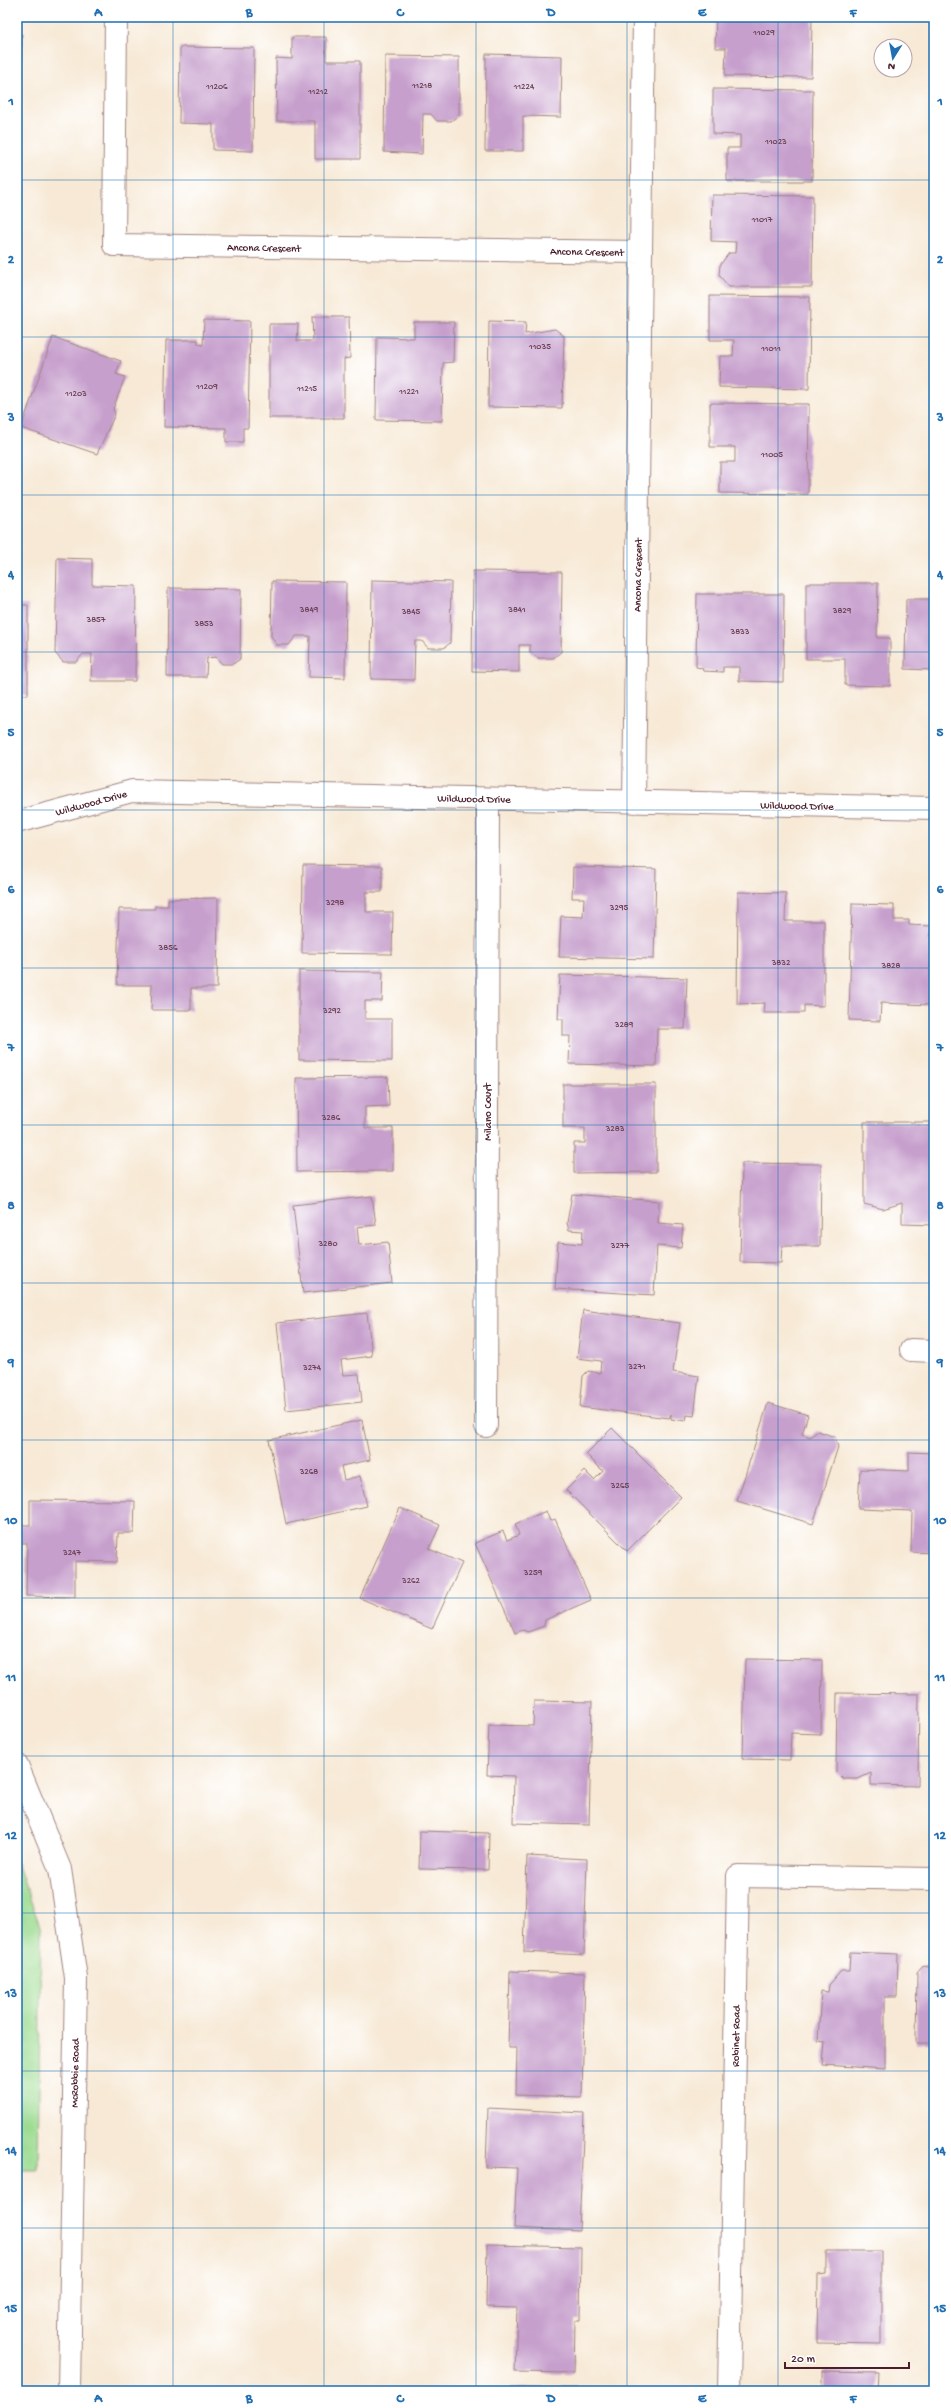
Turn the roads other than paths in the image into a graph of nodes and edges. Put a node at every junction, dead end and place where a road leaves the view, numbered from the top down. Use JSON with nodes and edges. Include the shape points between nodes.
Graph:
{"nodes":[{"id":1,"x":116,"y":17,"type":"edge"},
{"id":2,"x":644,"y":17,"type":"edge"},
{"id":3,"x":641,"y":252,"type":"junction"},
{"id":4,"x":488,"y":799,"type":"junction"},
{"id":5,"x":634,"y":802,"type":"junction"},
{"id":6,"x":934,"y":808,"type":"edge"},
{"id":7,"x":17,"y":822,"type":"edge"},
{"id":8,"x":911,"y":1350,"type":"dead end"},
{"id":9,"x":934,"y":1351,"type":"edge"},
{"id":10,"x":486,"y":1426,"type":"dead end"},
{"id":11,"x":17,"y":1765,"type":"edge"},
{"id":12,"x":934,"y":1879,"type":"edge"},
{"id":13,"x":69,"y":2391,"type":"edge"},
{"id":14,"x":729,"y":2391,"type":"edge"}],
"edges":[{"from":1,"to":3,"type":"street","name":"Ancona Crescent","via":[[114,245]]},
{"from":2,"to":3,"type":"street","name":"Ancona Crescent"},
{"from":3,"to":5,"type":"street","name":"Ancona Crescent"},
{"from":4,"to":5,"type":"street","name":"Wildwood Drive"},
{"from":4,"to":7,"type":"street","name":"Wildwood Drive","via":[[132,791]]},
{"from":4,"to":10,"type":"street","name":"Milano Court"},
{"from":5,"to":6,"type":"street","name":"Wildwood Drive"},
{"from":8,"to":9,"type":"street"},
{"from":11,"to":13,"type":"street","name":"McRobbie Road","via":[[60,1869],[76,1978]]},
{"from":12,"to":14,"type":"street","name":"Robinet Road","via":[[738,1876]]}]}
